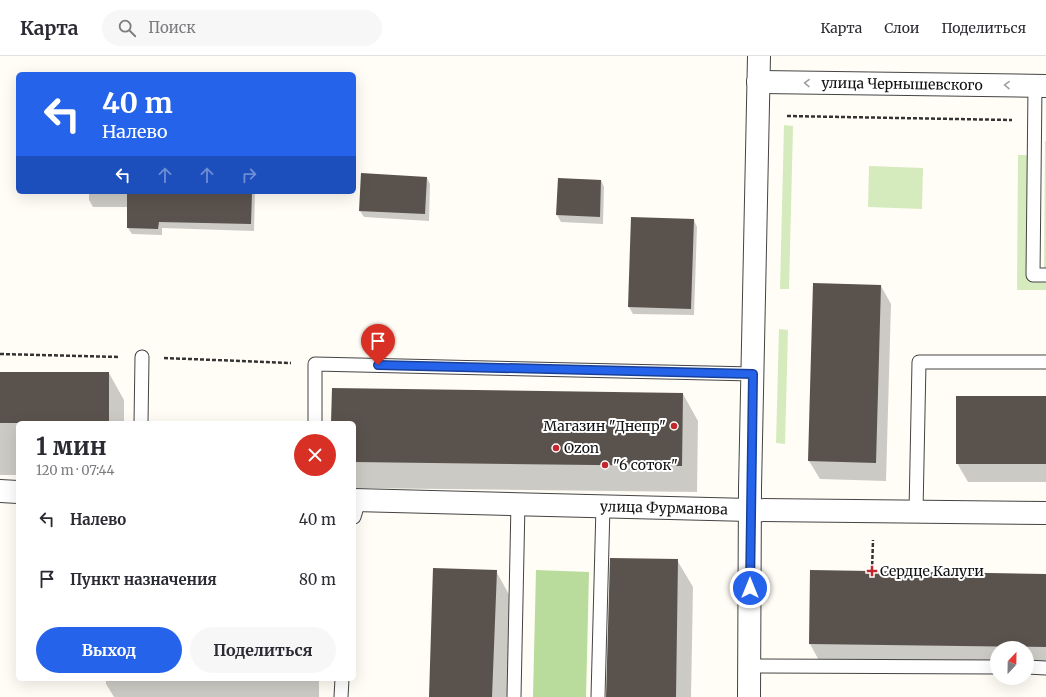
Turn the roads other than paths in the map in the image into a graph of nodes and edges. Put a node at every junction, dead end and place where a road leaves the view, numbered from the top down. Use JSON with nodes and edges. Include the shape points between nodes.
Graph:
{"nodes":[{"id":1,"x":759,"y":56,"type":"edge"},
{"id":2,"x":758,"y":82,"type":"junction"},
{"id":3,"x":1040,"y":86,"type":"edge"},
{"id":4,"x":1046,"y":275,"type":"edge"},
{"id":5,"x":142,"y":357,"type":"dead end"},
{"id":6,"x":1046,"y":362,"type":"edge"},
{"id":7,"x":753,"y":374,"type":"junction"},
{"id":8,"x":141,"y":421,"type":"edge"},
{"id":9,"x":315,"y":421,"type":"edge"},
{"id":10,"x":0,"y":491,"type":"edge"},
{"id":11,"x":16,"y":492,"type":"edge"},
{"id":12,"x":518,"y":504,"type":"junction"},
{"id":13,"x":356,"y":505,"type":"edge"},
{"id":14,"x":603,"y":506,"type":"junction"},
{"id":15,"x":750,"y":510,"type":"junction"},
{"id":16,"x":916,"y":512,"type":"junction"},
{"id":17,"x":1046,"y":513,"type":"edge"},
{"id":18,"x":750,"y":666,"type":"junction"},
{"id":19,"x":990,"y":667,"type":"edge"},
{"id":20,"x":1034,"y":667,"type":"edge"},
{"id":21,"x":1046,"y":668,"type":"edge"},
{"id":22,"x":342,"y":681,"type":"edge"},
{"id":23,"x":342,"y":697,"type":"edge"},
{"id":24,"x":514,"y":697,"type":"edge"},
{"id":25,"x":598,"y":697,"type":"edge"},
{"id":26,"x":749,"y":697,"type":"edge"}],
"edges":[{"from":1,"to":2,"type":"street"},
{"from":3,"to":2,"type":"street","name":"улица Чернышевского","one_way":true},
{"from":2,"to":7,"type":"street"},
{"from":3,"to":4,"type":"lane","via":[[1034,121],[1033,275]]},
{"from":5,"to":8,"type":"lane"},
{"from":6,"to":16,"type":"lane","via":[[919,362]]},
{"from":7,"to":9,"type":"lane","via":[[315,364]]},
{"from":7,"to":15,"type":"street"},
{"from":10,"to":11,"type":"street"},
{"from":12,"to":13,"type":"street","name":"улица Фурманова"},
{"from":12,"to":14,"type":"street","name":"улица Фурманова"},
{"from":12,"to":24,"type":"lane"},
{"from":14,"to":15,"type":"street","name":"улица Фурманова"},
{"from":14,"to":25,"type":"lane"},
{"from":15,"to":16,"type":"street","name":"улица Фурманова"},
{"from":15,"to":18,"type":"street"},
{"from":16,"to":17,"type":"street","name":"улица Фурманова"},
{"from":18,"to":19,"type":"lane"},
{"from":18,"to":26,"type":"street"},
{"from":20,"to":21,"type":"lane"},
{"from":22,"to":23,"type":"lane"}]}
